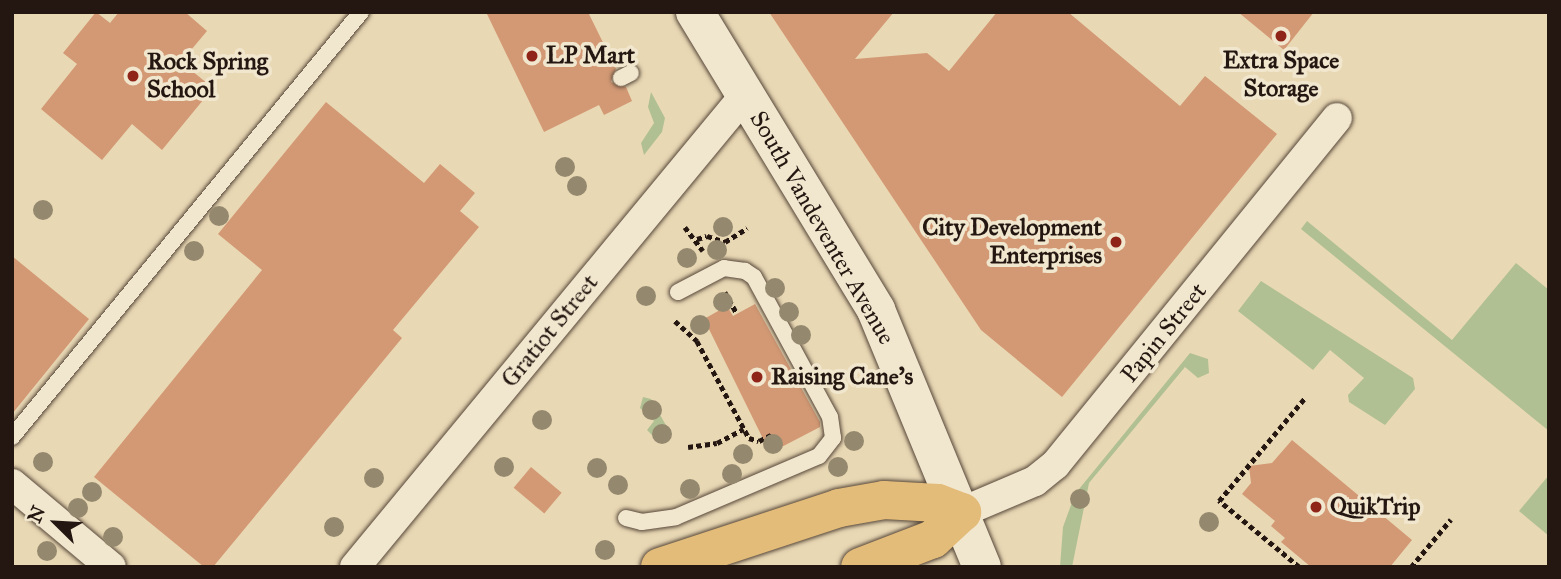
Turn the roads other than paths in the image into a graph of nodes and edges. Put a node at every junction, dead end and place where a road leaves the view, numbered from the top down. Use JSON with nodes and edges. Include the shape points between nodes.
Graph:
{"nodes":[{"id":1,"x":361,"y":12,"type":"edge"},
{"id":2,"x":695,"y":12,"type":"edge"},
{"id":3,"x":745,"y":95,"type":"junction"},
{"id":4,"x":1338,"y":118,"type":"dead end"},
{"id":5,"x":678,"y":292,"type":"dead end"},
{"id":6,"x":12,"y":437,"type":"edge"},
{"id":7,"x":12,"y":484,"type":"edge"},
{"id":8,"x":962,"y":512,"type":"junction"},
{"id":9,"x":626,"y":517,"type":"dead end"},
{"id":10,"x":111,"y":567,"type":"edge"},
{"id":11,"x":355,"y":567,"type":"edge"},
{"id":12,"x":660,"y":567,"type":"edge"},
{"id":13,"x":860,"y":567,"type":"edge"},
{"id":14,"x":982,"y":567,"type":"edge"}],
"edges":[{"from":1,"to":6,"type":"lane"},
{"from":2,"to":3,"type":"main road","name":"South Vandeventer Avenue"},
{"from":3,"to":8,"type":"main road","name":"South Vandeventer Avenue","via":[[876,310]]},
{"from":3,"to":11,"type":"street","name":"Gratiot Street"},
{"from":4,"to":8,"type":"street","name":"Papin Street","via":[[1055,465],[1029,485]]},
{"from":5,"to":9,"type":"lane","via":[[724,268],[754,277],[830,417],[833,438],[819,456],[676,517],[642,522]]},
{"from":7,"to":10,"type":"street"},
{"from":8,"to":12,"type":"highway","via":[[912,499],[873,502],[738,538]]},
{"from":8,"to":13,"type":"highway","via":[[933,539]]},
{"from":8,"to":14,"type":"main road","name":"South Vandeventer Avenue"}]}
